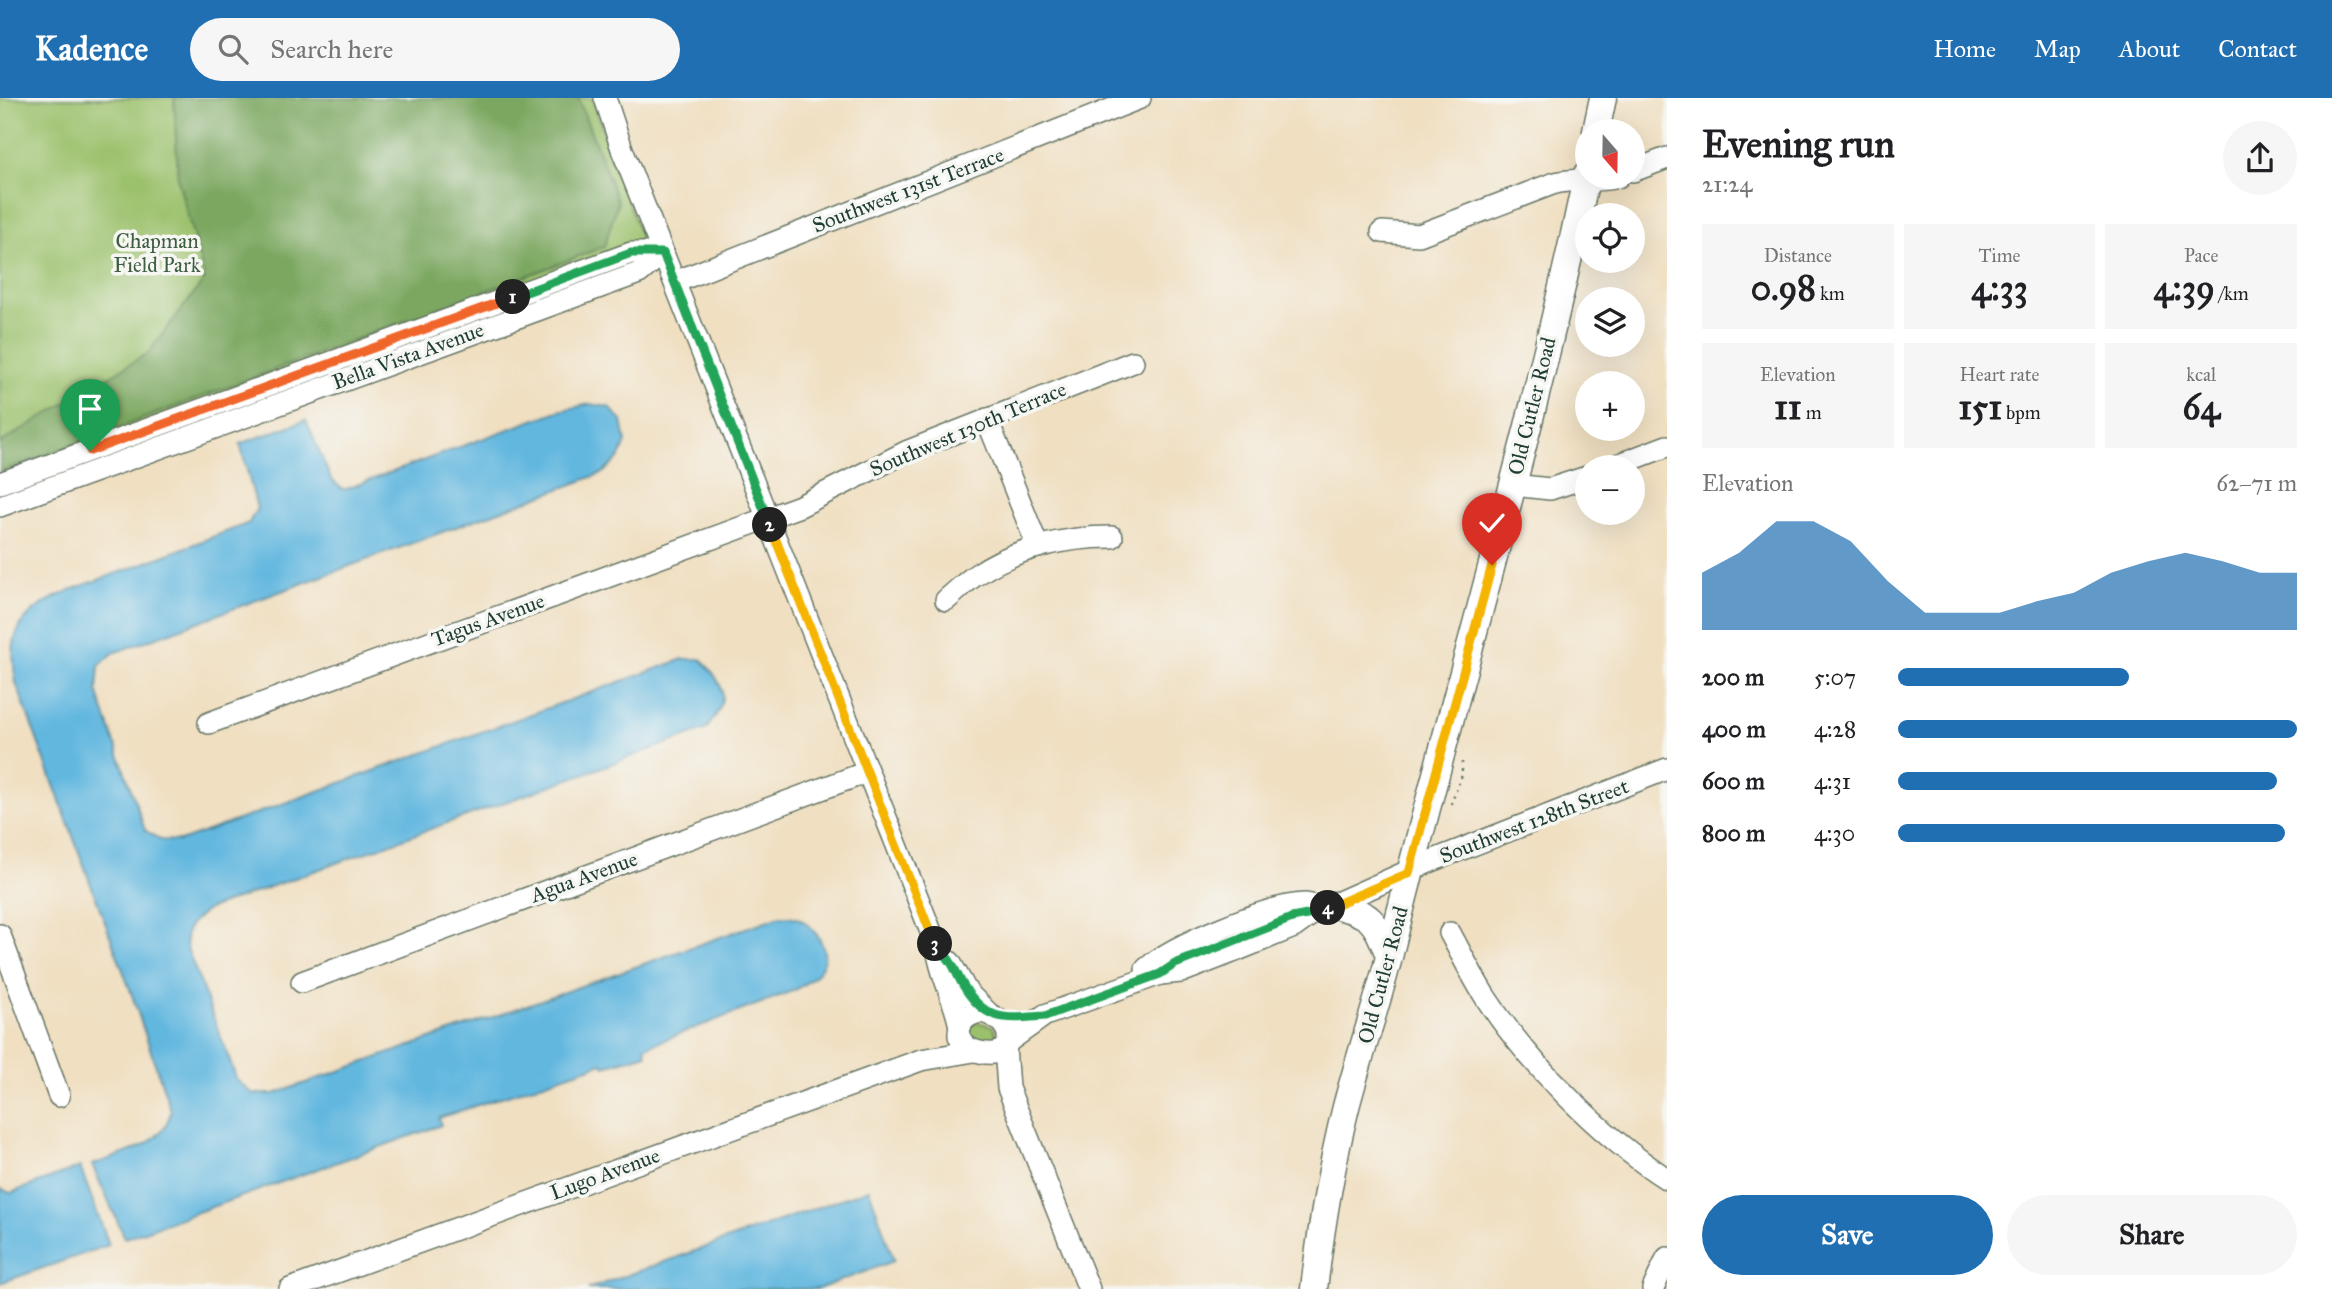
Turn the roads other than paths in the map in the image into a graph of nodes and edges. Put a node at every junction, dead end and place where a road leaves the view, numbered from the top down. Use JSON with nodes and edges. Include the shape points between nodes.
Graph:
{"nodes":[{"id":1,"x":605,"y":98,"type":"edge"},
{"id":2,"x":1140,"y":98,"type":"edge"},
{"id":3,"x":1603,"y":98,"type":"edge"},
{"id":4,"x":1599,"y":119,"type":"edge"},
{"id":5,"x":1667,"y":158,"type":"edge"},
{"id":6,"x":1645,"y":167,"type":"edge"},
{"id":7,"x":1575,"y":178,"type":"edge"},
{"id":8,"x":1584,"y":189,"type":"edge"},
{"id":9,"x":1381,"y":232,"type":"dead end"},
{"id":10,"x":663,"y":253,"type":"junction"},
{"id":11,"x":675,"y":282,"type":"junction"},
{"id":12,"x":1133,"y":362,"type":"dead end"},
{"id":13,"x":987,"y":419,"type":"junction"},
{"id":14,"x":1667,"y":446,"type":"edge"},
{"id":15,"x":1643,"y":455,"type":"edge"},
{"id":16,"x":1575,"y":481,"type":"edge"},
{"id":17,"x":0,"y":484,"type":"edge"},
{"id":18,"x":1513,"y":485,"type":"junction"},
{"id":19,"x":0,"y":506,"type":"edge"},
{"id":20,"x":767,"y":518,"type":"junction"},
{"id":21,"x":1112,"y":537,"type":"dead end"},
{"id":22,"x":1038,"y":547,"type":"junction"},
{"id":23,"x":946,"y":600,"type":"dead end"},
{"id":24,"x":209,"y":723,"type":"dead end"},
{"id":25,"x":1667,"y":769,"type":"edge"},
{"id":26,"x":866,"y":772,"type":"junction"},
{"id":27,"x":1409,"y":873,"type":"junction"},
{"id":28,"x":1324,"y":909,"type":"junction"},
{"id":29,"x":1450,"y":933,"type":"dead end"},
{"id":30,"x":0,"y":935,"type":"edge"},
{"id":31,"x":937,"y":947,"type":"junction"},
{"id":32,"x":1389,"y":955,"type":"junction"},
{"id":33,"x":302,"y":982,"type":"dead end"},
{"id":34,"x":1137,"y":982,"type":"junction"},
{"id":35,"x":992,"y":1015,"type":"junction"},
{"id":36,"x":1045,"y":1016,"type":"junction"},
{"id":37,"x":959,"y":1029,"type":"junction"},
{"id":38,"x":1007,"y":1044,"type":"junction"},
{"id":39,"x":978,"y":1052,"type":"junction"},
{"id":40,"x":921,"y":1060,"type":"junction"},
{"id":41,"x":1009,"y":1088,"type":"junction"},
{"id":42,"x":59,"y":1096,"type":"dead end"},
{"id":43,"x":1667,"y":1179,"type":"edge"},
{"id":44,"x":1667,"y":1258,"type":"edge"},
{"id":45,"x":290,"y":1289,"type":"edge"},
{"id":46,"x":1088,"y":1289,"type":"edge"},
{"id":47,"x":1314,"y":1289,"type":"edge"},
{"id":48,"x":1653,"y":1289,"type":"edge"}],
"edges":[{"from":1,"to":10,"type":"street"},
{"from":2,"to":11,"type":"street","name":"Southwest 131st Terrace"},
{"from":3,"to":4,"type":"main road"},
{"from":5,"to":6,"type":"street"},
{"from":7,"to":9,"type":"street","via":[[1419,235]]},
{"from":8,"to":18,"type":"main road","name":"Old Cutler Road"},
{"from":10,"to":11,"type":"street"},
{"from":10,"to":17,"type":"street","name":"Bella Vista Avenue","via":[[631,253]]},
{"from":10,"to":19,"type":"street","name":"Bella Vista Avenue","via":[[639,272]]},
{"from":11,"to":20,"type":"street"},
{"from":12,"to":13,"type":"street","name":"Southwest 130th Terrace"},
{"from":13,"to":20,"type":"street","name":"Southwest 130th Terrace","via":[[889,459],[832,492]]},
{"from":13,"to":22,"type":"street"},
{"from":14,"to":15,"type":"street"},
{"from":16,"to":18,"type":"street","via":[[1549,489]]},
{"from":18,"to":27,"type":"main road","name":"Old Cutler Road"},
{"from":20,"to":24,"type":"street","name":"Tagus Avenue"},
{"from":20,"to":26,"type":"street"},
{"from":21,"to":22,"type":"street","via":[[1082,537]]},
{"from":22,"to":23,"type":"street","via":[[983,570]]},
{"from":25,"to":27,"type":"street","name":"Southwest 128th Street"},
{"from":26,"to":31,"type":"street"},
{"from":26,"to":33,"type":"street","name":"Agua Avenue"},
{"from":27,"to":28,"type":"street","name":"Southwest 128th Street"},
{"from":27,"to":32,"type":"main road","name":"Old Cutler Road"},
{"from":28,"to":32,"type":"main road","via":[[1357,911],[1369,918]]},
{"from":28,"to":34,"type":"street","name":"Southwest 128th Street","via":[[1230,953],[1181,972]]},
{"from":28,"to":34,"type":"street","name":"Southwest 128th Street","via":[[1308,904],[1269,911],[1181,947],[1147,968]]},
{"from":29,"to":43,"type":"street","via":[[1488,1001],[1527,1051],[1595,1123]]},
{"from":30,"to":42,"type":"street"},
{"from":31,"to":35,"type":"street","via":[[967,992]]},
{"from":31,"to":37,"type":"street"},
{"from":32,"to":47,"type":"main road","name":"Old Cutler Road","via":[[1347,1105]]},
{"from":34,"to":36,"type":"street","name":"Southwest 128th Street"},
{"from":35,"to":36,"type":"street","name":"Southwest 128th Street"},
{"from":35,"to":37,"type":"street","via":[[970,1014]]},
{"from":35,"to":38,"type":"street","via":[[1007,1029]]},
{"from":36,"to":38,"type":"street","name":"Southwest 128th Street"},
{"from":37,"to":39,"type":"street","via":[[961,1041]]},
{"from":37,"to":40,"type":"street"},
{"from":38,"to":39,"type":"street","via":[[997,1052]]},
{"from":38,"to":41,"type":"street"},
{"from":39,"to":40,"type":"street"},
{"from":39,"to":41,"type":"street"},
{"from":40,"to":45,"type":"street","name":"Lugo Avenue"},
{"from":41,"to":46,"type":"street"},
{"from":44,"to":48,"type":"street"}]}
